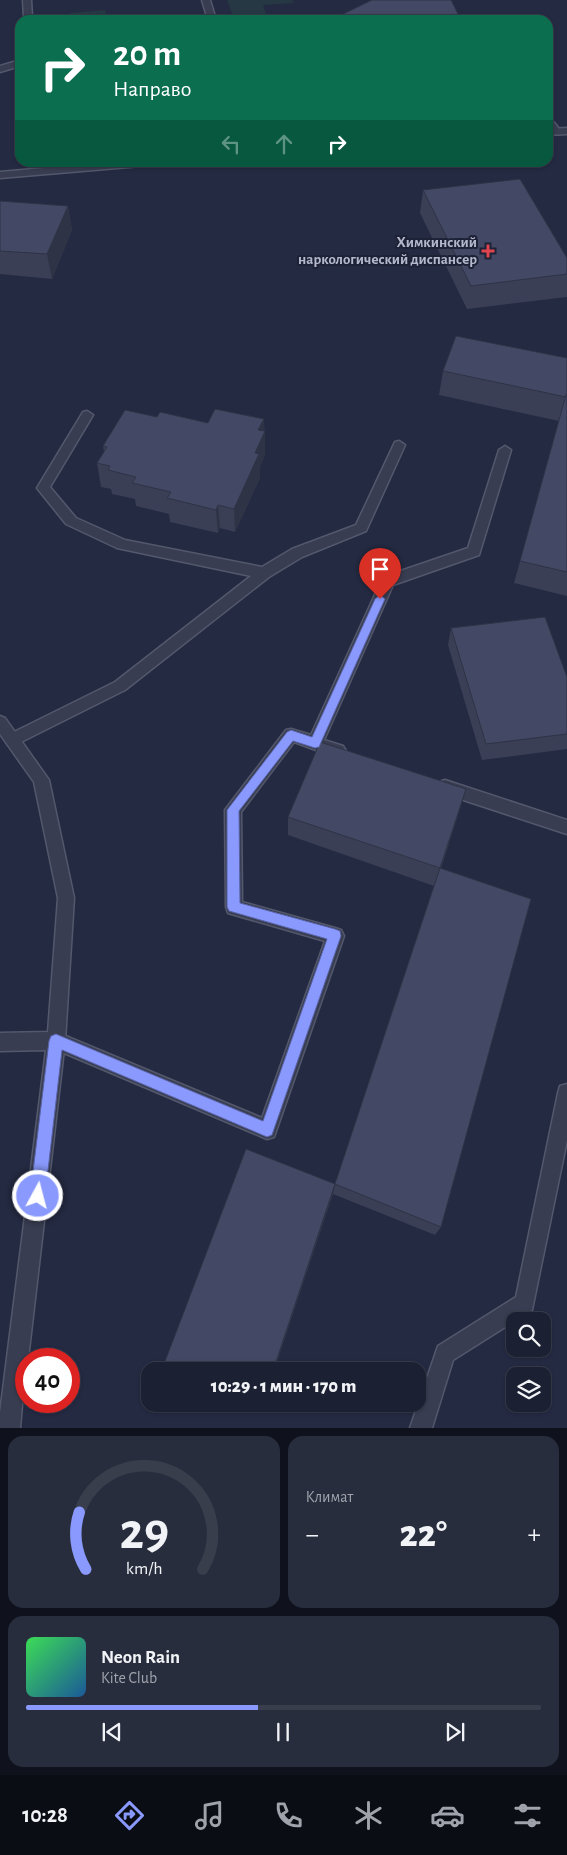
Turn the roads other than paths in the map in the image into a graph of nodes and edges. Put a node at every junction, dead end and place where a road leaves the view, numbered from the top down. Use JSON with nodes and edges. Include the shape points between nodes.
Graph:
{"nodes":[{"id":1,"x":27,"y":0,"type":"edge"},
{"id":2,"x":206,"y":0,"type":"edge"},
{"id":3,"x":28,"y":15,"type":"edge"},
{"id":4,"x":210,"y":15,"type":"edge"},
{"id":5,"x":15,"y":64,"type":"edge"},
{"id":6,"x":0,"y":69,"type":"edge"},
{"id":7,"x":567,"y":131,"type":"edge"},
{"id":8,"x":553,"y":132,"type":"edge"},
{"id":9,"x":94,"y":167,"type":"edge"},
{"id":10,"x":0,"y":175,"type":"edge"},
{"id":11,"x":87,"y":415,"type":"dead end"},
{"id":12,"x":399,"y":445,"type":"dead end"},
{"id":13,"x":505,"y":450,"type":"dead end"},
{"id":14,"x":264,"y":573,"type":"junction"},
{"id":15,"x":0,"y":722,"type":"edge"},
{"id":16,"x":13,"y":740,"type":"junction"},
{"id":17,"x":315,"y":743,"type":"junction"},
{"id":18,"x":352,"y":756,"type":"edge"},
{"id":19,"x":427,"y":780,"type":"edge"},
{"id":20,"x":567,"y":827,"type":"edge"},
{"id":21,"x":56,"y":1041,"type":"junction"},
{"id":22,"x":0,"y":1042,"type":"edge"},
{"id":23,"x":567,"y":1093,"type":"edge"},
{"id":24,"x":9,"y":1428,"type":"edge"},
{"id":25,"x":421,"y":1428,"type":"edge"}],
"edges":[{"from":1,"to":3,"type":"street"},
{"from":2,"to":4,"type":"street"},
{"from":5,"to":6,"type":"street"},
{"from":7,"to":8,"type":"street"},
{"from":9,"to":10,"type":"street"},
{"from":11,"to":14,"type":"street","via":[[42,488],[71,521],[122,544]]},
{"from":12,"to":14,"type":"street","via":[[361,528],[297,552]]},
{"from":13,"to":17,"type":"street","via":[[474,551],[388,581]]},
{"from":14,"to":16,"type":"street","via":[[120,686]]},
{"from":15,"to":16,"type":"street"},
{"from":16,"to":21,"type":"street","via":[[41,780],[66,898]]},
{"from":17,"to":18,"type":"street"},
{"from":17,"to":21,"type":"street","via":[[291,735],[233,810],[234,907],[335,936],[267,1130]]},
{"from":19,"to":20,"type":"street"},
{"from":21,"to":22,"type":"street"},
{"from":21,"to":24,"type":"street"},
{"from":23,"to":25,"type":"street","via":[[525,1303],[445,1353]]}]}
